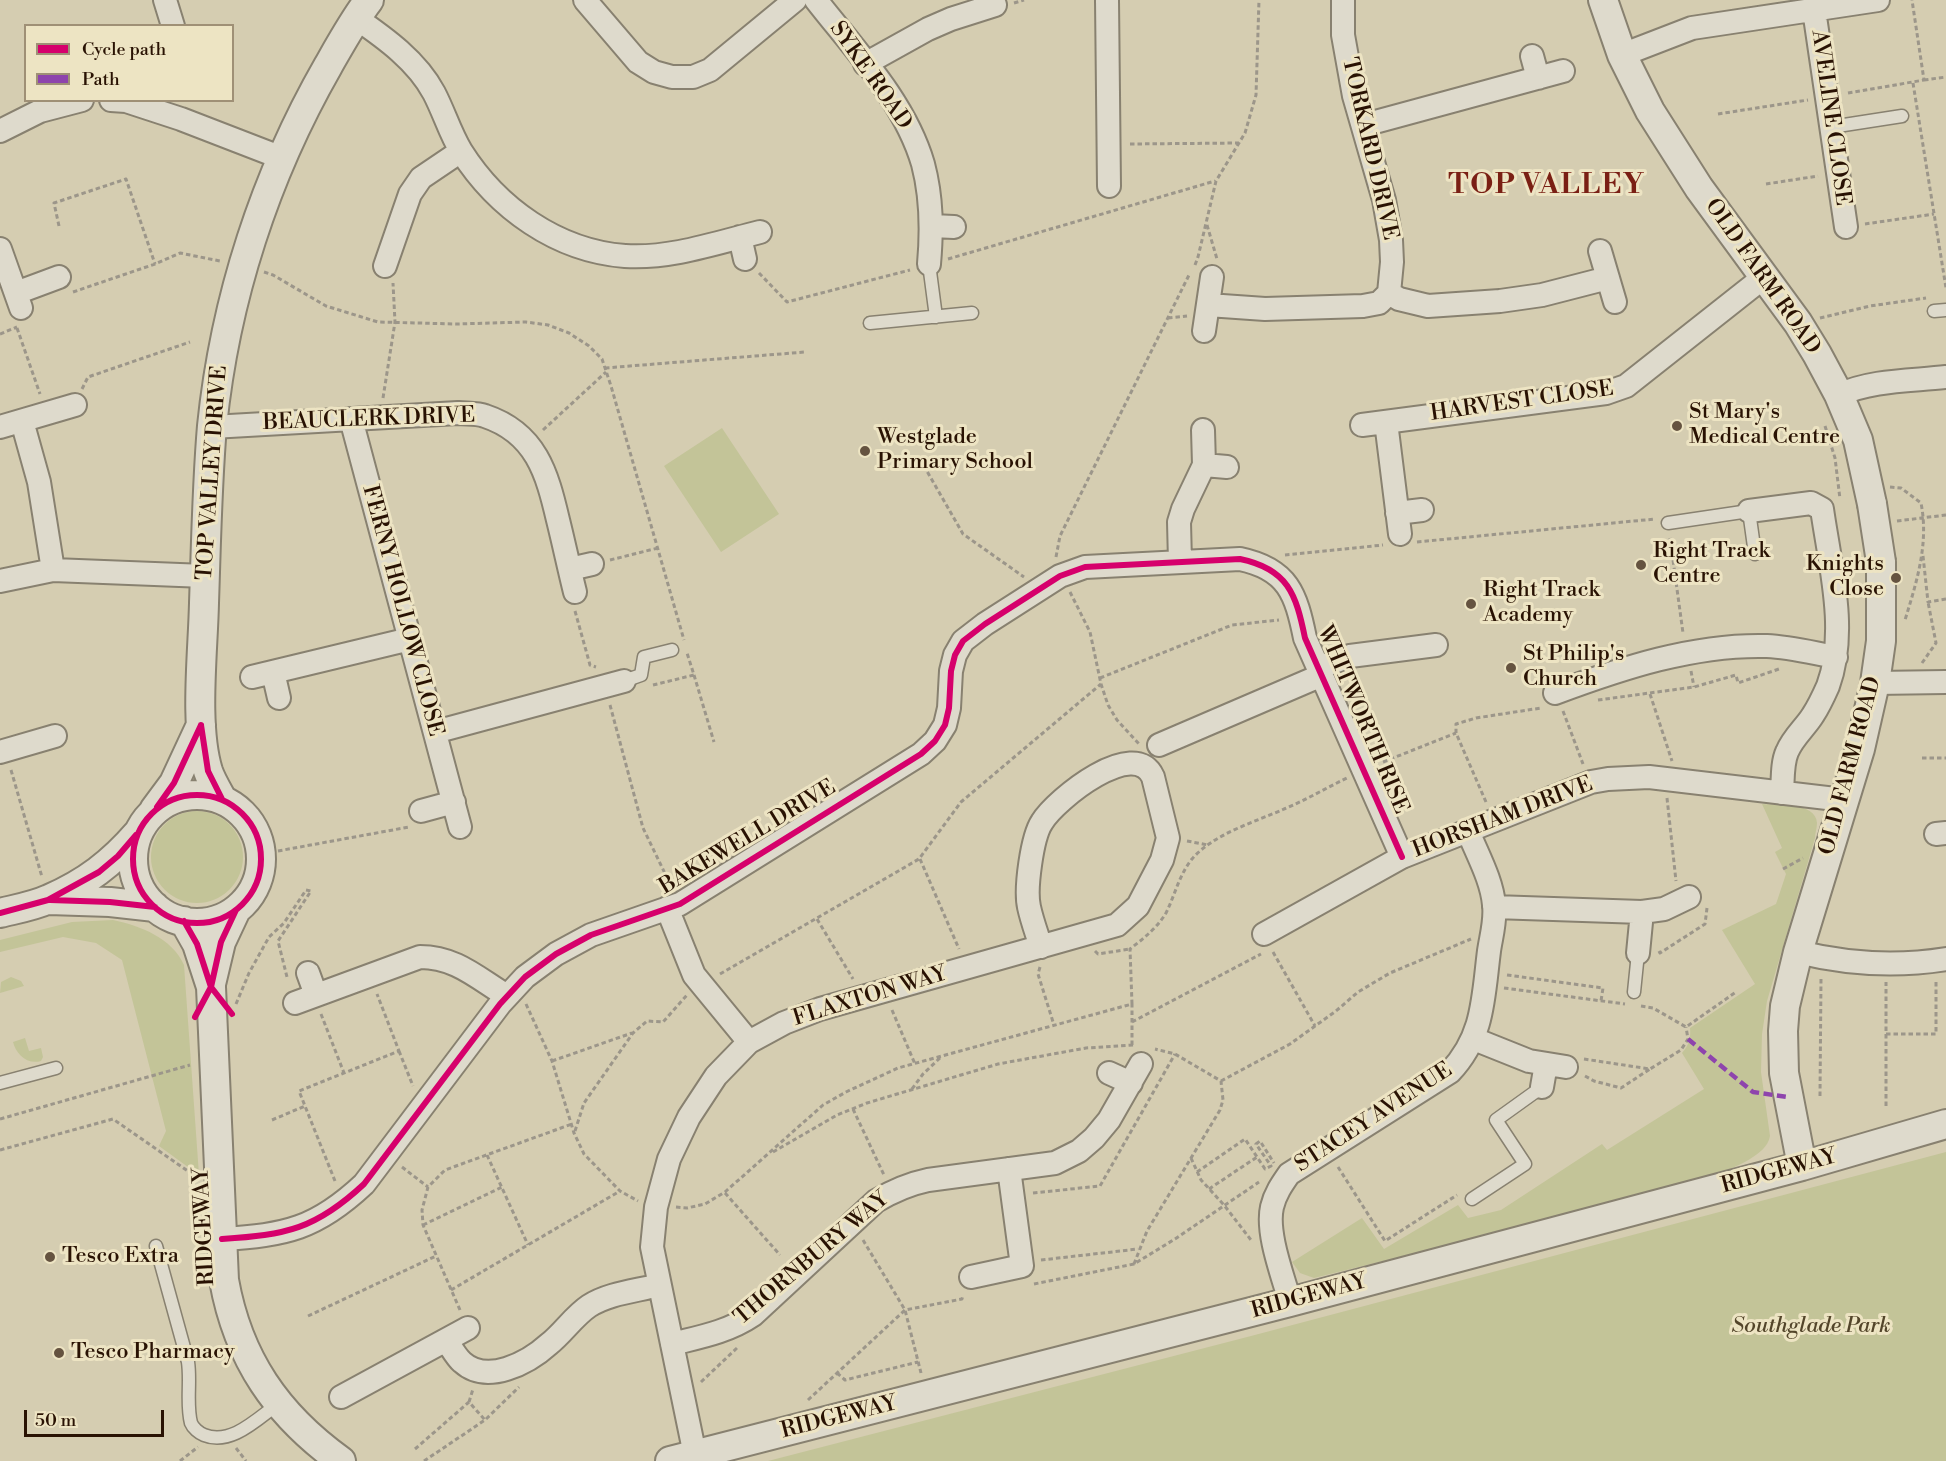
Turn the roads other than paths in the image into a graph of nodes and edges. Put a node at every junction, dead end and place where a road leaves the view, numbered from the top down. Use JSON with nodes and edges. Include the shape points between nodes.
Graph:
{"nodes":[{"id":1,"x":165,"y":0,"type":"edge"},
{"id":2,"x":585,"y":0,"type":"edge"},
{"id":3,"x":795,"y":0,"type":"edge"},
{"id":4,"x":816,"y":0,"type":"edge"},
{"id":5,"x":1107,"y":0,"type":"edge"},
{"id":6,"x":1343,"y":0,"type":"edge"},
{"id":7,"x":1603,"y":0,"type":"edge"},
{"id":8,"x":1878,"y":0,"type":"edge"},
{"id":9,"x":995,"y":5,"type":"dead end"},
{"id":10,"x":969,"y":6,"type":"edge"},
{"id":11,"x":362,"y":9,"type":"edge"},
{"id":12,"x":1814,"y":10,"type":"junction"},
{"id":13,"x":172,"y":24,"type":"edge"},
{"id":14,"x":1622,"y":55,"type":"junction"},
{"id":15,"x":1532,"y":56,"type":"dead end"},
{"id":16,"x":865,"y":63,"type":"junction"},
{"id":17,"x":1563,"y":71,"type":"dead end"},
{"id":18,"x":1538,"y":78,"type":"junction"},
{"id":19,"x":74,"y":102,"type":"edge"},
{"id":20,"x":132,"y":102,"type":"edge"},
{"id":21,"x":184,"y":110,"type":"edge"},
{"id":22,"x":1902,"y":116,"type":"dead end"},
{"id":23,"x":1364,"y":125,"type":"junction"},
{"id":24,"x":1831,"y":127,"type":"junction"},
{"id":25,"x":0,"y":130,"type":"edge"},
{"id":26,"x":461,"y":151,"type":"junction"},
{"id":27,"x":282,"y":158,"type":"junction"},
{"id":28,"x":1109,"y":186,"type":"dead end"},
{"id":29,"x":1846,"y":226,"type":"road end"},
{"id":30,"x":748,"y":243,"type":"road end"},
{"id":31,"x":0,"y":249,"type":"edge"},
{"id":32,"x":1600,"y":251,"type":"dead end"},
{"id":33,"x":929,"y":264,"type":"joint"},
{"id":34,"x":389,"y":271,"type":"road end"},
{"id":35,"x":1212,"y":276,"type":"dead end"},
{"id":36,"x":1764,"y":276,"type":"junction"},
{"id":37,"x":59,"y":277,"type":"road end"},
{"id":38,"x":1608,"y":278,"type":"junction"},
{"id":39,"x":1389,"y":293,"type":"junction"},
{"id":40,"x":1615,"y":302,"type":"dead end"},
{"id":41,"x":972,"y":314,"type":"dead end"},
{"id":42,"x":936,"y":317,"type":"junction"},
{"id":43,"x":870,"y":323,"type":"dead end"},
{"id":44,"x":1946,"y":377,"type":"edge"},
{"id":45,"x":75,"y":405,"type":"road end"},
{"id":46,"x":1830,"y":406,"type":"junction"},
{"id":47,"x":351,"y":419,"type":"junction"},
{"id":48,"x":22,"y":421,"type":"junction"},
{"id":49,"x":1386,"y":422,"type":"junction"},
{"id":50,"x":1362,"y":425,"type":"dead end"},
{"id":51,"x":0,"y":427,"type":"edge"},
{"id":52,"x":212,"y":427,"type":"junction"},
{"id":53,"x":1203,"y":430,"type":"dead end"},
{"id":54,"x":1204,"y":465,"type":"junction"},
{"id":55,"x":1227,"y":467,"type":"dead end"},
{"id":56,"x":1422,"y":510,"type":"dead end"},
{"id":57,"x":1749,"y":511,"type":"junction"},
{"id":58,"x":1668,"y":523,"type":"road end"},
{"id":59,"x":1755,"y":554,"type":"dead end"},
{"id":60,"x":1180,"y":562,"type":"junction"},
{"id":61,"x":592,"y":564,"type":"road end"},
{"id":62,"x":570,"y":569,"type":"junction"},
{"id":63,"x":1270,"y":569,"type":"joint"},
{"id":64,"x":53,"y":570,"type":"junction"},
{"id":65,"x":205,"y":576,"type":"junction"},
{"id":66,"x":0,"y":580,"type":"edge"},
{"id":67,"x":575,"y":592,"type":"road end"},
{"id":68,"x":410,"y":639,"type":"junction"},
{"id":69,"x":1436,"y":645,"type":"dead end"},
{"id":70,"x":672,"y":650,"type":"dead end"},
{"id":71,"x":1836,"y":657,"type":"junction"},
{"id":72,"x":1320,"y":672,"type":"junction"},
{"id":73,"x":610,"y":679,"type":"joint"},
{"id":74,"x":1946,"y":682,"type":"edge"},
{"id":75,"x":1875,"y":683,"type":"junction"},
{"id":76,"x":279,"y":698,"type":"dead end"},
{"id":77,"x":1555,"y":702,"type":"road end"},
{"id":78,"x":201,"y":725,"type":"junction"},
{"id":79,"x":435,"y":732,"type":"junction"},
{"id":80,"x":55,"y":736,"type":"dead end"},
{"id":81,"x":1163,"y":746,"type":"road end"},
{"id":82,"x":3,"y":751,"type":"edge"},
{"id":83,"x":1782,"y":792,"type":"junction"},
{"id":84,"x":222,"y":799,"type":"junction"},
{"id":85,"x":1844,"y":800,"type":"junction"},
{"id":86,"x":454,"y":802,"type":"junction"},
{"id":87,"x":417,"y":819,"type":"road end"},
{"id":88,"x":146,"y":822,"type":"junction"},
{"id":89,"x":460,"y":827,"type":"dead end"},
{"id":90,"x":1467,"y":831,"type":"junction"},
{"id":91,"x":1402,"y":857,"type":"junction"},
{"id":92,"x":45,"y":888,"type":"junction"},
{"id":93,"x":1698,"y":902,"type":"road end"},
{"id":94,"x":674,"y":906,"type":"junction"},
{"id":95,"x":155,"y":907,"type":"junction"},
{"id":96,"x":1494,"y":907,"type":"junction"},
{"id":97,"x":236,"y":910,"type":"junction"},
{"id":98,"x":1641,"y":912,"type":"junction"},
{"id":99,"x":0,"y":913,"type":"edge"},
{"id":100,"x":184,"y":921,"type":"junction"},
{"id":101,"x":1263,"y":944,"type":"road end"},
{"id":102,"x":1638,"y":953,"type":"joint"},
{"id":103,"x":1809,"y":955,"type":"junction"},
{"id":104,"x":1041,"y":957,"type":"junction"},
{"id":105,"x":1941,"y":960,"type":"edge"},
{"id":106,"x":308,"y":973,"type":"dead end"},
{"id":107,"x":211,"y":987,"type":"junction"},
{"id":108,"x":1634,"y":992,"type":"dead end"},
{"id":109,"x":507,"y":996,"type":"junction"},
{"id":110,"x":1473,"y":1039,"type":"junction"},
{"id":111,"x":749,"y":1042,"type":"junction"},
{"id":112,"x":56,"y":1068,"type":"dead end"},
{"id":113,"x":1109,"y":1072,"type":"dead end"},
{"id":114,"x":0,"y":1083,"type":"edge"},
{"id":115,"x":1542,"y":1088,"type":"joint"},
{"id":116,"x":1946,"y":1124,"type":"edge"},
{"id":117,"x":1802,"y":1166,"type":"junction"},
{"id":118,"x":1009,"y":1169,"type":"junction"},
{"id":119,"x":1472,"y":1199,"type":"road end"},
{"id":120,"x":222,"y":1239,"type":"junction"},
{"id":121,"x":156,"y":1246,"type":"dead end"},
{"id":122,"x":659,"y":1285,"type":"junction"},
{"id":123,"x":972,"y":1287,"type":"road end"},
{"id":124,"x":1290,"y":1302,"type":"junction"},
{"id":125,"x":468,"y":1328,"type":"road end"},
{"id":126,"x":446,"y":1340,"type":"junction"},
{"id":127,"x":672,"y":1344,"type":"junction"},
{"id":128,"x":341,"y":1397,"type":"dead end"},
{"id":129,"x":278,"y":1404,"type":"junction"},
{"id":130,"x":683,"y":1458,"type":"edge"},
{"id":131,"x":341,"y":1461,"type":"edge"}],
"edges":[{"from":1,"to":13,"type":"street"},
{"from":2,"to":3,"type":"street","via":[[638,62],[672,77],[693,77],[710,70]]},
{"from":4,"to":16,"type":"street","name":"SYKE ROAD"},
{"from":5,"to":28,"type":"street"},
{"from":6,"to":23,"type":"street","name":"TORKARD DRIVE","via":[[1343,35],[1354,96]]},
{"from":7,"to":14,"type":"street","name":"OLD FARM ROAD"},
{"from":8,"to":12,"type":"street"},
{"from":9,"to":10,"type":"street"},
{"from":10,"to":16,"type":"street"},
{"from":11,"to":26,"type":"street","via":[[434,92]]},
{"from":11,"to":27,"type":"street","name":"TOP VALLEY DRIVE","via":[[313,92]]},
{"from":12,"to":14,"type":"street","via":[[1692,28]]},
{"from":12,"to":24,"type":"street","name":"AVELINE CLOSE"},
{"from":14,"to":36,"type":"street","name":"OLD FARM ROAD","via":[[1650,111],[1699,188]]},
{"from":15,"to":18,"type":"street"},
{"from":16,"to":33,"type":"street","name":"SYKE ROAD","via":[[909,129],[943,226]]},
{"from":17,"to":18,"type":"street"},
{"from":18,"to":23,"type":"street"},
{"from":19,"to":25,"type":"street","via":[[40,111]]},
{"from":20,"to":21,"type":"street"},
{"from":21,"to":27,"type":"street"},
{"from":22,"to":24,"type":"lane"},
{"from":23,"to":39,"type":"street","name":"TORKARD DRIVE","via":[[1391,240]]},
{"from":24,"to":29,"type":"street","name":"AVELINE CLOSE"},
{"from":26,"to":30,"type":"street","via":[[486,185],[528,222],[559,239],[596,252],[653,255]]},
{"from":26,"to":34,"type":"street","via":[[421,178],[410,194],[403,245]]},
{"from":27,"to":52,"type":"street","name":"TOP VALLEY DRIVE","via":[[237,289]]},
{"from":31,"to":37,"type":"street","via":[[18,310]]},
{"from":32,"to":38,"type":"street"},
{"from":33,"to":42,"type":"lane"},
{"from":35,"to":39,"type":"street","via":[[1203,317],[1265,309],[1363,306],[1379,303]]},
{"from":36,"to":46,"type":"street","name":"OLD FARM ROAD","via":[[1798,323]]},
{"from":36,"to":49,"type":"street","name":"HARVEST CLOSE","via":[[1626,386],[1606,393]]},
{"from":38,"to":39,"type":"street","via":[[1542,295],[1428,306]]},
{"from":38,"to":40,"type":"street"},
{"from":41,"to":42,"type":"lane"},
{"from":42,"to":43,"type":"lane"},
{"from":44,"to":46,"type":"street","via":[[1849,390]]},
{"from":45,"to":48,"type":"street"},
{"from":46,"to":75,"type":"street","name":"OLD FARM ROAD","bridge":true,"via":[[1858,440],[1882,513],[1881,641]]},
{"from":47,"to":52,"type":"street","name":"BEAUCLERK DRIVE"},
{"from":47,"to":62,"type":"street","name":"BEAUCLERK DRIVE","via":[[458,413],[484,416],[506,426],[529,444],[542,463]]},
{"from":47,"to":68,"type":"street","name":"FERNY HOLLOW CLOSE"},
{"from":48,"to":51,"type":"street"},
{"from":48,"to":64,"type":"street","via":[[39,482]]},
{"from":49,"to":50,"type":"street","name":"HARVEST CLOSE"},
{"from":49,"to":56,"type":"street","via":[[1398,534]]},
{"from":52,"to":65,"type":"street","name":"TOP VALLEY DRIVE"},
{"from":53,"to":54,"type":"street"},
{"from":54,"to":55,"type":"street"},
{"from":54,"to":60,"type":"street","via":[[1179,522]]},
{"from":57,"to":58,"type":"lane"},
{"from":57,"to":59,"type":"lane"},
{"from":57,"to":71,"type":"street","via":[[1811,503],[1822,509],[1837,621]]},
{"from":60,"to":63,"type":"street","name":"BAKEWELL DRIVE","via":[[1240,559]]},
{"from":60,"to":94,"type":"street","name":"BAKEWELL DRIVE","via":[[1085,567],[1060,576],[984,624],[963,641],[955,655],[945,725],[921,754]]},
{"from":61,"to":62,"type":"street"},
{"from":62,"to":67,"type":"street","name":"BEAUCLERK DRIVE"},
{"from":63,"to":72,"type":"street","name":"WHITWORTH RISE","via":[[1290,588]]},
{"from":64,"to":65,"type":"street"},
{"from":64,"to":66,"type":"street"},
{"from":65,"to":78,"type":"street","name":"TOP VALLEY DRIVE"},
{"from":68,"to":76,"type":"street","via":[[262,675]]},
{"from":68,"to":79,"type":"street","name":"FERNY HOLLOW CLOSE"},
{"from":69,"to":72,"type":"street","via":[[1350,656]]},
{"from":70,"to":73,"type":"lane","via":[[644,657],[641,675]]},
{"from":71,"to":77,"type":"street","via":[[1766,646],[1686,654],[1629,667]]},
{"from":71,"to":83,"type":"street","via":[[1813,715],[1786,754]]},
{"from":72,"to":81,"type":"street","name":"WHITWORTH RISE"},
{"from":72,"to":91,"type":"street","name":"WHITWORTH RISE"},
{"from":73,"to":79,"type":"street"},
{"from":74,"to":75,"type":"street"},
{"from":75,"to":85,"type":"street","name":"OLD FARM ROAD"},
{"from":78,"to":84,"type":"street","name":"TOP VALLEY DRIVE","via":[[208,771]]},
{"from":78,"to":88,"type":"street","name":"TOP VALLEY DRIVE","via":[[174,783]]},
{"from":79,"to":86,"type":"street","name":"FERNY HOLLOW CLOSE"},
{"from":80,"to":82,"type":"street"},
{"from":83,"to":85,"type":"street","name":"HORSHAM DRIVE"},
{"from":83,"to":90,"type":"street","name":"HORSHAM DRIVE","via":[[1669,772],[1591,782]]},
{"from":84,"to":88,"type":"street","via":[[204,795],[168,801]]},
{"from":84,"to":97,"type":"street","via":[[246,817],[259,843],[255,887]]},
{"from":85,"to":103,"type":"street","name":"OLD FARM ROAD"},
{"from":86,"to":87,"type":"street"},
{"from":86,"to":89,"type":"street","name":"FERNY HOLLOW CLOSE"},
{"from":88,"to":92,"type":"street","name":"TOP VALLEY DRIVE","via":[[99,872]]},
{"from":88,"to":95,"type":"street","via":[[134,848],[133,865],[140,888]]},
{"from":90,"to":91,"type":"street","name":"HORSHAM DRIVE"},
{"from":90,"to":96,"type":"street","name":"STACEY AVENUE","via":[[1490,886]]},
{"from":91,"to":101,"type":"street","name":"HORSHAM DRIVE","via":[[1291,931]]},
{"from":92,"to":95,"type":"street"},
{"from":92,"to":99,"type":"street"},
{"from":93,"to":98,"type":"street"},
{"from":94,"to":109,"type":"street","name":"BAKEWELL DRIVE","via":[[591,935],[556,954]]},
{"from":94,"to":111,"type":"street","via":[[694,975]]},
{"from":95,"to":100,"type":"street"},
{"from":96,"to":98,"type":"street"},
{"from":96,"to":110,"type":"street","name":"STACEY AVENUE","via":[[1480,1020]]},
{"from":97,"to":100,"type":"street","via":[[202,923]]},
{"from":97,"to":107,"type":"street","name":"RIDGEWAY","via":[[221,942]]},
{"from":98,"to":102,"type":"street"},
{"from":100,"to":107,"type":"street","name":"RIDGEWAY","via":[[197,944]]},
{"from":102,"to":108,"type":"lane"},
{"from":103,"to":105,"type":"street","via":[[1886,964]]},
{"from":103,"to":117,"type":"street","name":"OLD FARM ROAD","via":[[1785,1005],[1782,1052]]},
{"from":104,"to":104,"type":"street","name":"FLAXTON WAY","via":[[1028,905],[1032,850],[1041,822],[1071,791],[1100,773],[1136,762],[1145,765],[1153,777],[1168,838],[1162,860],[1138,906],[1118,925]]},
{"from":104,"to":111,"type":"street","name":"FLAXTON WAY","via":[[967,968],[820,1009]]},
{"from":106,"to":109,"type":"street","via":[[306,999],[420,957],[437,957],[454,962]]},
{"from":107,"to":120,"type":"street","name":"RIDGEWAY"},
{"from":109,"to":120,"type":"street","name":"BAKEWELL DRIVE","via":[[364,1184],[344,1203],[327,1215],[281,1233]]},
{"from":110,"to":115,"type":"street","via":[[1529,1061],[1556,1065]]},
{"from":110,"to":124,"type":"street","name":"STACEY AVENUE","via":[[1450,1072],[1289,1174],[1271,1209],[1275,1245]]},
{"from":111,"to":122,"type":"street","name":"FLAXTON WAY","via":[[716,1076],[689,1117],[669,1160],[656,1207],[651,1247]]},
{"from":112,"to":114,"type":"lane"},
{"from":113,"to":118,"type":"street","name":"THORNBURY WAY","via":[[1139,1057],[1109,1120],[1094,1138],[1055,1163]]},
{"from":115,"to":119,"type":"lane","via":[[1496,1120],[1525,1164]]},
{"from":116,"to":117,"type":"street","name":"RIDGEWAY"},
{"from":117,"to":124,"type":"street","name":"RIDGEWAY"},
{"from":118,"to":123,"type":"street","via":[[1027,1275]]},
{"from":118,"to":127,"type":"street","name":"THORNBURY WAY","via":[[928,1180],[892,1192],[876,1201],[753,1315],[721,1332]]},
{"from":120,"to":129,"type":"street","name":"RIDGEWAY","via":[[228,1303],[257,1374]]},
{"from":121,"to":129,"type":"lane","via":[[188,1362],[192,1426],[213,1438],[228,1437]]},
{"from":122,"to":126,"type":"street","via":[[606,1298],[588,1307],[548,1346],[510,1368],[477,1371],[462,1363]]},
{"from":122,"to":127,"type":"street","name":"FLAXTON WAY"},
{"from":124,"to":130,"type":"street","name":"RIDGEWAY"},
{"from":125,"to":126,"type":"street"},
{"from":126,"to":128,"type":"street"},
{"from":127,"to":130,"type":"street","name":"FLAXTON WAY"},
{"from":129,"to":131,"type":"street","name":"RIDGEWAY","via":[[314,1441]]}]}
